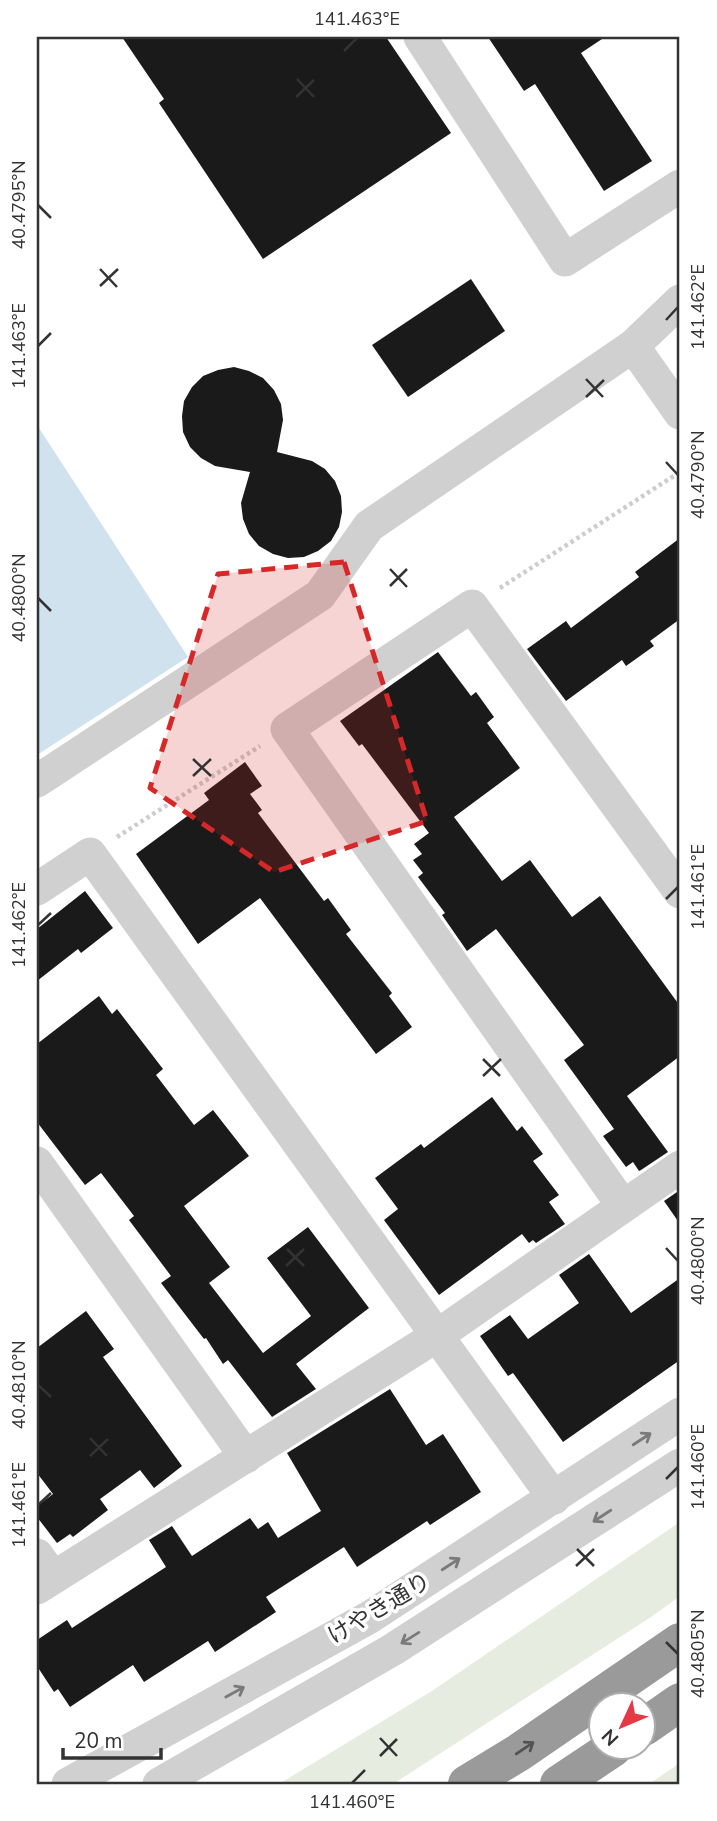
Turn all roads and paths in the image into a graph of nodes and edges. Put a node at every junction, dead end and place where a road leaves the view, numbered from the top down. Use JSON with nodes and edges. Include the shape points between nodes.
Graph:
{"nodes":[{"id":1,"x":420,"y":37,"type":"edge"},
{"id":2,"x":680,"y":186,"type":"edge"},
{"id":3,"x":680,"y":301,"type":"edge"},
{"id":4,"x":634,"y":346,"type":"junction"},
{"id":5,"x":680,"y":413,"type":"edge"},
{"id":6,"x":680,"y":472,"type":"edge"},
{"id":7,"x":472,"y":606,"type":"junction"},
{"id":8,"x":287,"y":729,"type":"junction"},
{"id":9,"x":37,"y":781,"type":"edge"},
{"id":10,"x":90,"y":854,"type":"junction"},
{"id":11,"x":37,"y":889,"type":"edge"},
{"id":12,"x":680,"y":892,"type":"edge"},
{"id":13,"x":37,"y":1163,"type":"edge"},
{"id":14,"x":680,"y":1167,"type":"edge"},
{"id":15,"x":623,"y":1206,"type":"junction"},
{"id":16,"x":438,"y":1335,"type":"junction"},
{"id":17,"x":680,"y":1414,"type":"edge"},
{"id":18,"x":246,"y":1457,"type":"junction"},
{"id":19,"x":680,"y":1465,"type":"edge"},
{"id":20,"x":554,"y":1498,"type":"junction"},
{"id":21,"x":42,"y":1573,"type":"edge"},
{"id":22,"x":680,"y":1642,"type":"edge"},
{"id":23,"x":680,"y":1702,"type":"edge"},
{"id":24,"x":658,"y":1717,"type":"edge"},
{"id":25,"x":592,"y":1762,"type":"edge"},
{"id":26,"x":68,"y":1784,"type":"edge"},
{"id":27,"x":159,"y":1784,"type":"edge"},
{"id":28,"x":467,"y":1784,"type":"edge"},
{"id":29,"x":559,"y":1784,"type":"edge"}],
"edges":[{"from":1,"to":2,"type":"street","via":[[565,260]]},
{"from":3,"to":4,"type":"street"},
{"from":4,"to":5,"type":"street"},
{"from":4,"to":9,"type":"street","via":[[369,526],[320,595]]},
{"from":6,"to":7,"type":"path"},
{"from":7,"to":8,"type":"street"},
{"from":7,"to":12,"type":"street"},
{"from":8,"to":10,"type":"path"},
{"from":8,"to":15,"type":"street"},
{"from":10,"to":11,"type":"street"},
{"from":10,"to":16,"type":"street"},
{"from":13,"to":18,"type":"street"},
{"from":14,"to":15,"type":"street"},
{"from":15,"to":16,"type":"street"},
{"from":16,"to":18,"type":"street"},
{"from":16,"to":20,"type":"street"},
{"from":20,"to":17,"type":"street","name":"けやき通り","one_way":true},
{"from":18,"to":21,"type":"street"},
{"from":19,"to":27,"type":"street","name":"けやき通り","one_way":true,"via":[[392,1650]]},
{"from":26,"to":20,"type":"street","name":"けやき通り","one_way":true,"via":[[369,1616]]},
{"from":28,"to":22,"type":"highway","one_way":true},
{"from":23,"to":24,"type":"highway"},
{"from":25,"to":29,"type":"highway"}]}
